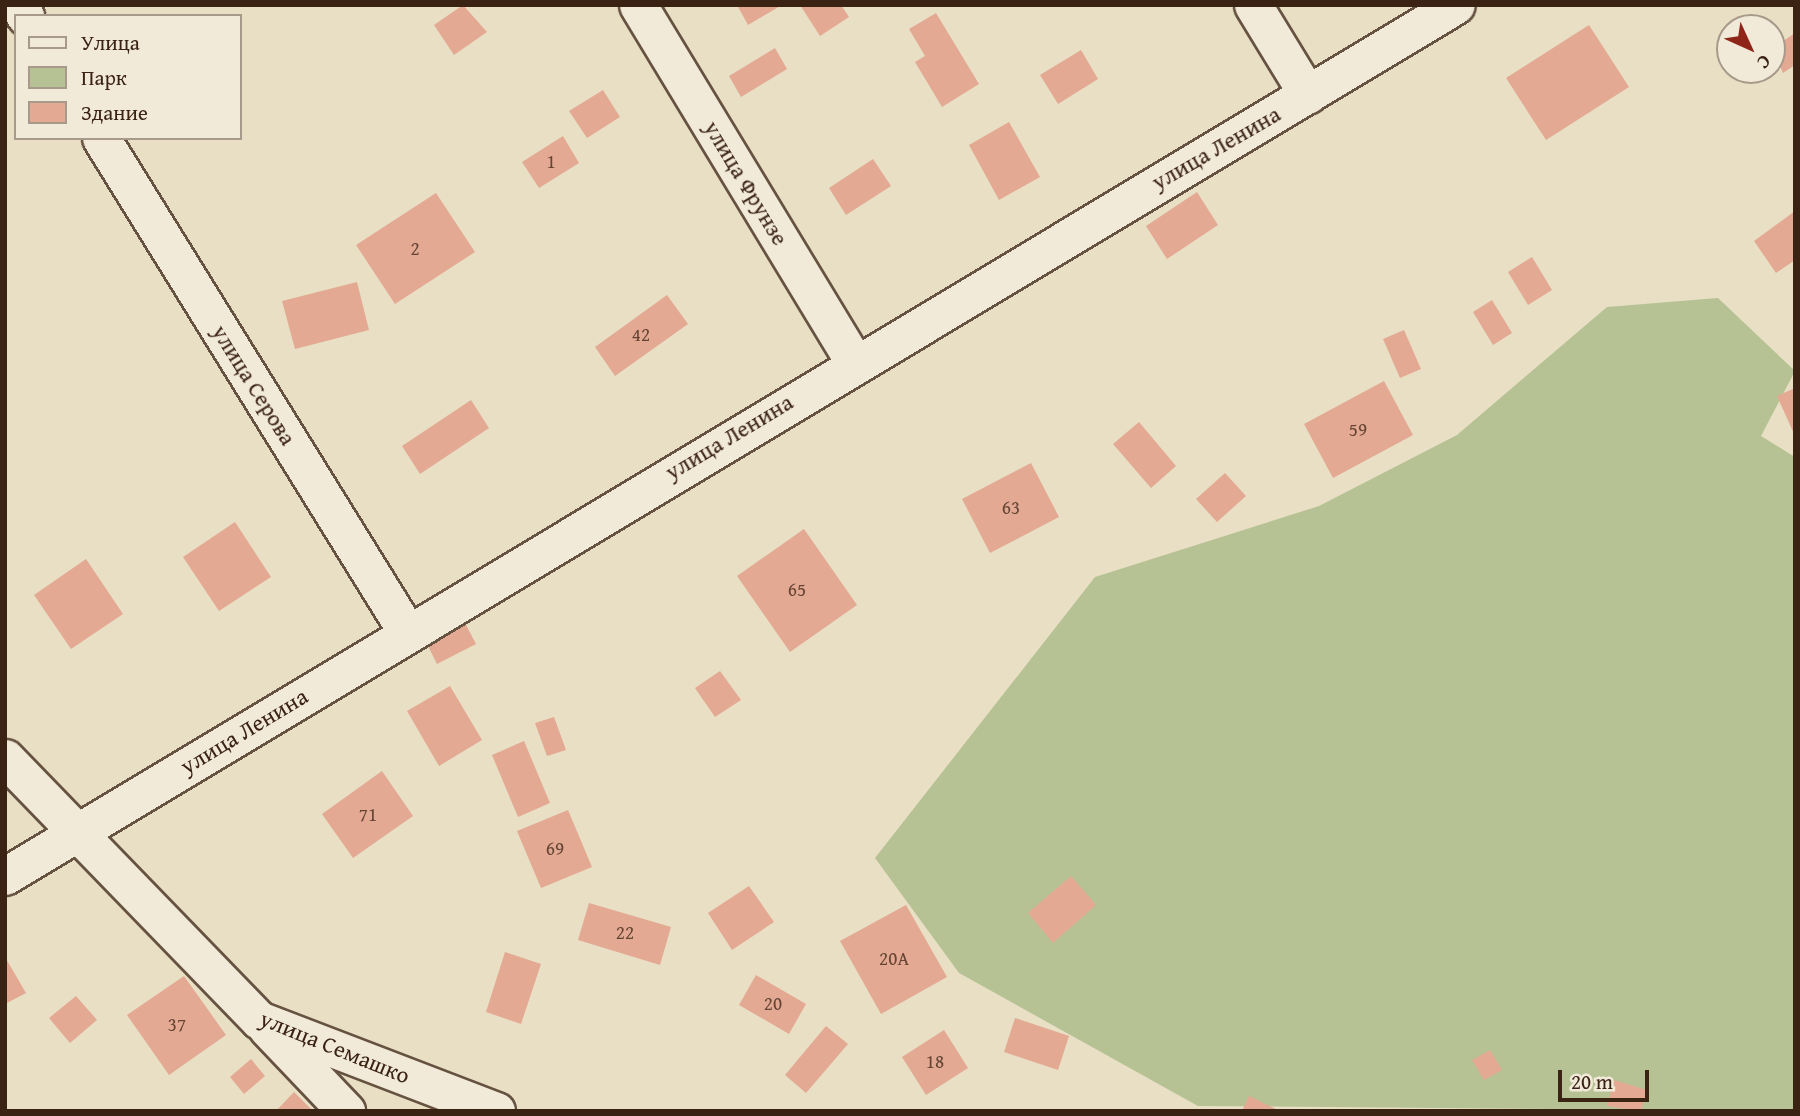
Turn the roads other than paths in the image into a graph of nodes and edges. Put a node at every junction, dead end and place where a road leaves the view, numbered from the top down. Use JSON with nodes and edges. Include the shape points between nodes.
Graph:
{"nodes":[{"id":1,"x":638,"y":5,"type":"edge"},
{"id":2,"x":1253,"y":5,"type":"edge"},
{"id":3,"x":1456,"y":5,"type":"edge"},
{"id":4,"x":1308,"y":95,"type":"junction"},
{"id":5,"x":102,"y":140,"type":"edge"},
{"id":6,"x":854,"y":361,"type":"junction"},
{"id":7,"x":407,"y":632,"type":"junction"},
{"id":8,"x":5,"y":758,"type":"edge"},
{"id":9,"x":78,"y":832,"type":"junction"},
{"id":10,"x":5,"y":876,"type":"edge"},
{"id":11,"x":259,"y":1020,"type":"junction"},
{"id":12,"x":346,"y":1111,"type":"edge"},
{"id":13,"x":496,"y":1111,"type":"edge"}],
"edges":[{"from":1,"to":6,"type":"street","name":"улица Фрунзе"},
{"from":2,"to":4,"type":"street"},
{"from":3,"to":4,"type":"street","name":"улица Ленина"},
{"from":4,"to":6,"type":"street","name":"улица Ленина"},
{"from":5,"to":7,"type":"street","name":"улица Серова"},
{"from":6,"to":7,"type":"street","name":"улица Ленина"},
{"from":7,"to":9,"type":"street","name":"улица Ленина"},
{"from":8,"to":9,"type":"street","name":"улица Семашко"},
{"from":9,"to":10,"type":"street","name":"улица Ленина"},
{"from":9,"to":11,"type":"street","name":"улица Семашко"},
{"from":11,"to":12,"type":"street"},
{"from":11,"to":13,"type":"street","name":"улица Семашко"}]}
